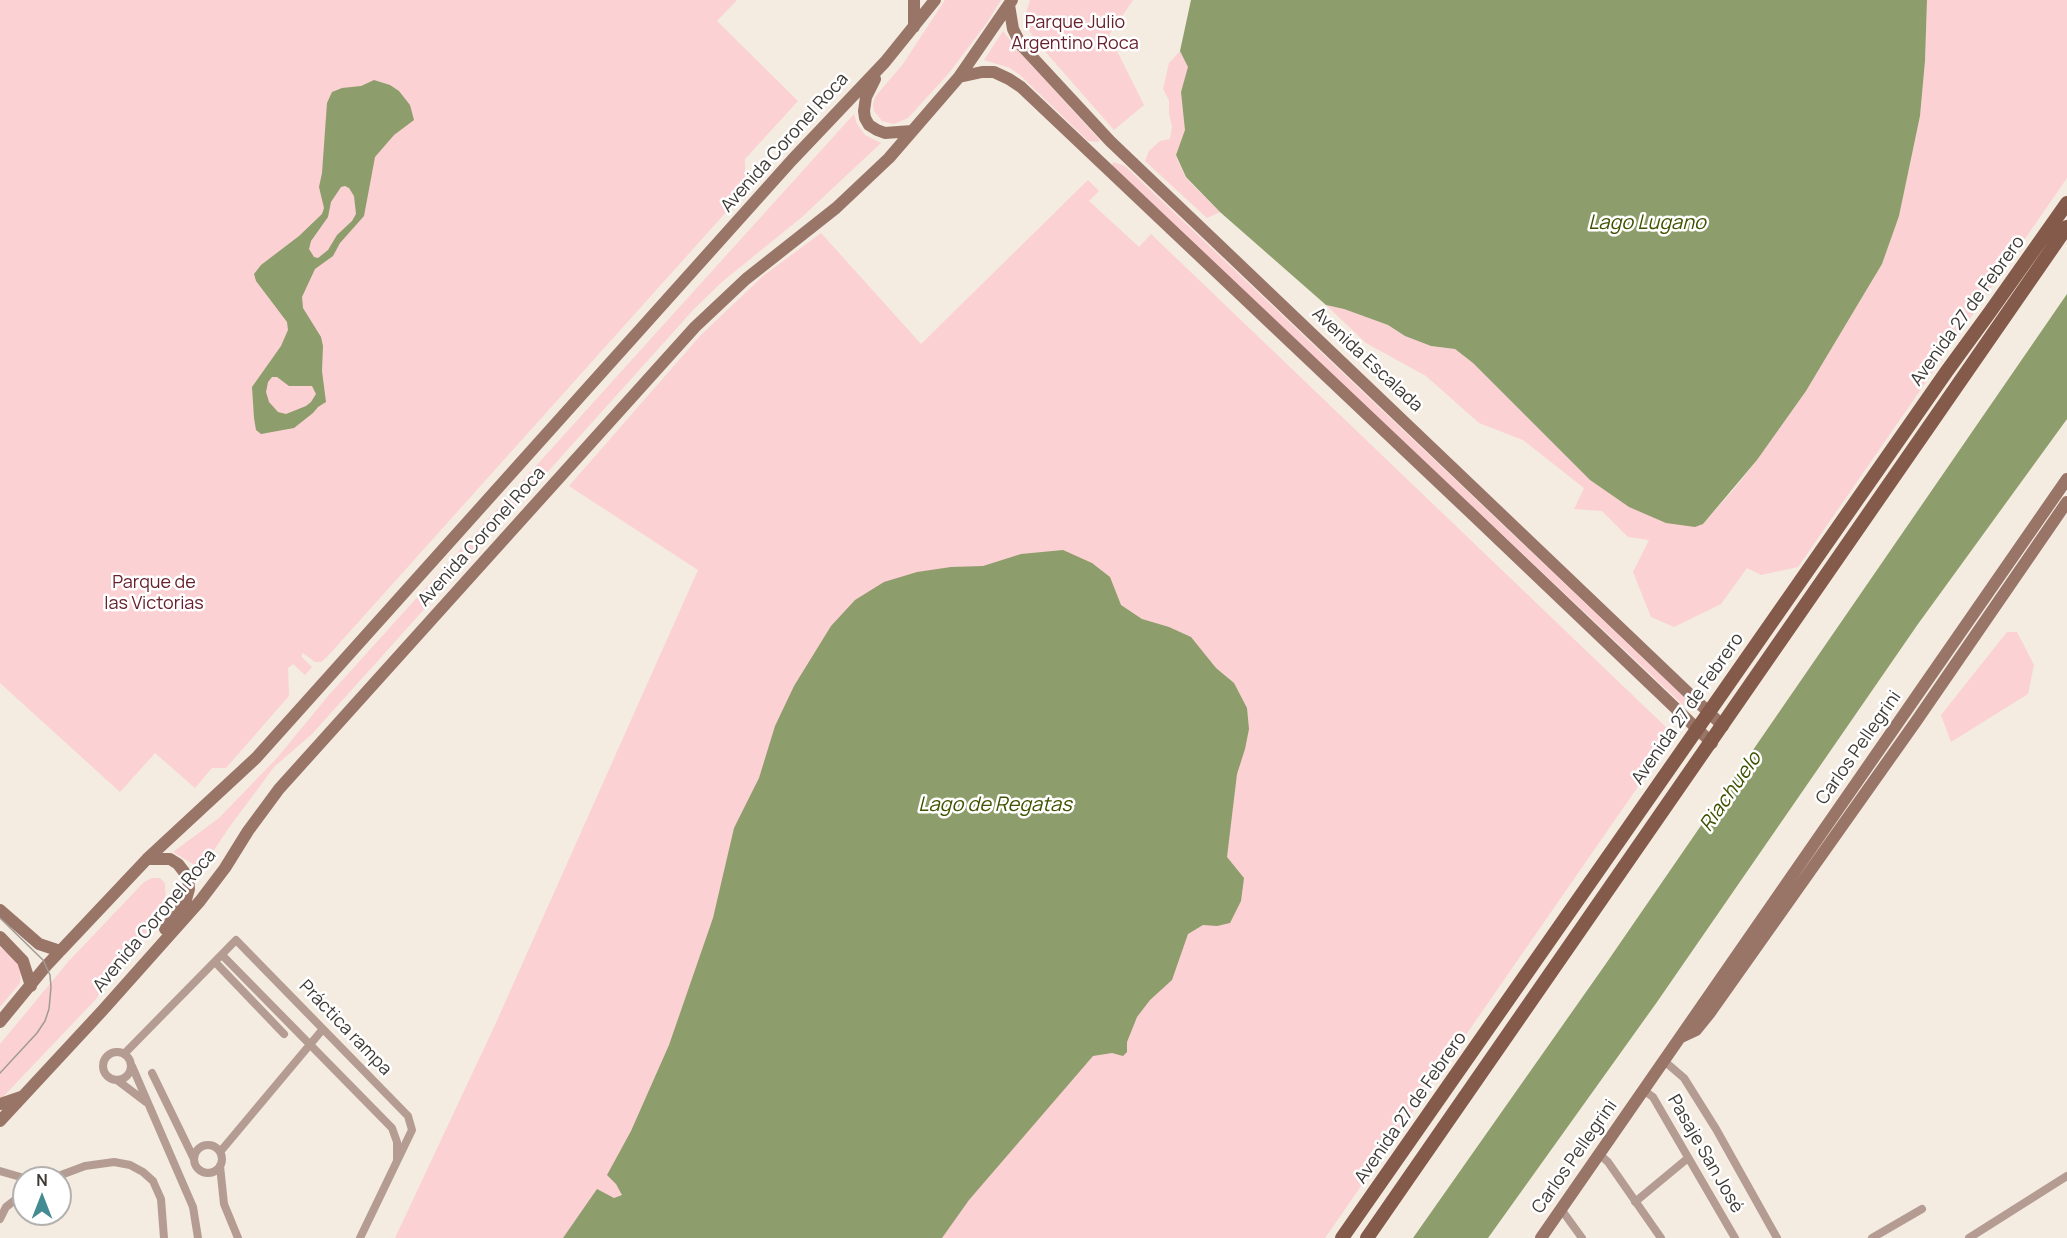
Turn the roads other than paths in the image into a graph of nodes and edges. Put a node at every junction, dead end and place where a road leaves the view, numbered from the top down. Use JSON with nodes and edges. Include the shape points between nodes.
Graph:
{"nodes":[{"id":1,"x":914,"y":0,"type":"edge"},
{"id":2,"x":935,"y":0,"type":"edge"},
{"id":3,"x":1010,"y":3,"type":"edge"},
{"id":4,"x":914,"y":27,"type":"junction"},
{"id":5,"x":885,"y":62,"type":"junction"},
{"id":6,"x":958,"y":77,"type":"junction"},
{"id":7,"x":912,"y":131,"type":"junction"},
{"id":8,"x":1110,"y":141,"type":"junction"},
{"id":9,"x":1095,"y":156,"type":"junction"},
{"id":10,"x":2067,"y":203,"type":"edge"},
{"id":11,"x":2067,"y":227,"type":"edge"},
{"id":12,"x":2067,"y":479,"type":"edge"},
{"id":13,"x":2067,"y":502,"type":"edge"},
{"id":14,"x":1708,"y":712,"type":"junction"},
{"id":15,"x":1723,"y":726,"type":"junction"},
{"id":16,"x":1697,"y":729,"type":"junction"},
{"id":17,"x":1712,"y":743,"type":"junction"},
{"id":18,"x":147,"y":859,"type":"junction"},
{"id":19,"x":0,"y":910,"type":"edge"},
{"id":20,"x":0,"y":937,"type":"edge"},
{"id":21,"x":161,"y":944,"type":"junction"},
{"id":22,"x":60,"y":951,"type":"junction"},
{"id":23,"x":222,"y":955,"type":"junction"},
{"id":24,"x":215,"y":962,"type":"junction"},
{"id":25,"x":31,"y":986,"type":"junction"},
{"id":26,"x":0,"y":1022,"type":"edge"},
{"id":27,"x":323,"y":1029,"type":"junction"},
{"id":28,"x":284,"y":1034,"type":"dead end"},
{"id":29,"x":1680,"y":1037,"type":"junction"},
{"id":30,"x":309,"y":1045,"type":"junction"},
{"id":31,"x":124,"y":1054,"type":"junction"},
{"id":32,"x":1664,"y":1060,"type":"junction"},
{"id":33,"x":132,"y":1066,"type":"junction"},
{"id":34,"x":152,"y":1072,"type":"dead end"},
{"id":35,"x":117,"y":1080,"type":"junction"},
{"id":36,"x":1643,"y":1090,"type":"junction"},
{"id":37,"x":27,"y":1094,"type":"junction"},
{"id":38,"x":146,"y":1102,"type":"junction"},
{"id":39,"x":0,"y":1104,"type":"edge"},
{"id":40,"x":0,"y":1121,"type":"edge"},
{"id":41,"x":220,"y":1152,"type":"junction"},
{"id":42,"x":1599,"y":1154,"type":"junction"},
{"id":43,"x":1688,"y":1158,"type":"junction"},
{"id":44,"x":194,"y":1159,"type":"junction"},
{"id":45,"x":397,"y":1163,"type":"junction"},
{"id":46,"x":220,"y":1166,"type":"junction"},
{"id":47,"x":72,"y":1171,"type":"edge"},
{"id":48,"x":2067,"y":1176,"type":"edge"},
{"id":49,"x":12,"y":1202,"type":"edge"},
{"id":50,"x":1635,"y":1202,"type":"junction"},
{"id":51,"x":1561,"y":1209,"type":"junction"},
{"id":52,"x":1922,"y":1209,"type":"dead end"},
{"id":53,"x":0,"y":1220,"type":"edge"},
{"id":54,"x":163,"y":1237,"type":"edge"},
{"id":55,"x":198,"y":1238,"type":"edge"},
{"id":56,"x":238,"y":1238,"type":"edge"},
{"id":57,"x":360,"y":1238,"type":"edge"},
{"id":58,"x":1342,"y":1238,"type":"edge"},
{"id":59,"x":1367,"y":1238,"type":"edge"},
{"id":60,"x":1541,"y":1238,"type":"edge"},
{"id":61,"x":1582,"y":1238,"type":"edge"},
{"id":62,"x":1661,"y":1238,"type":"edge"},
{"id":63,"x":1735,"y":1238,"type":"edge"},
{"id":64,"x":1777,"y":1238,"type":"edge"},
{"id":65,"x":1872,"y":1238,"type":"edge"},
{"id":66,"x":1969,"y":1238,"type":"edge"}],
"edges":[{"from":1,"to":4,"type":"main road"},
{"from":2,"to":4,"type":"main road","name":"Avenida Coronel Roca"},
{"from":3,"to":6,"type":"main road","name":"Avenida Coronel Roca"},
{"from":3,"to":8,"type":"main road","name":"Avenida Escalada","via":[[1013,29],[1021,45]]},
{"from":4,"to":5,"type":"main road","name":"Avenida Coronel Roca"},
{"from":5,"to":7,"type":"main road","via":[[866,97],[865,118],[877,130]]},
{"from":5,"to":18,"type":"main road","name":"Avenida Coronel Roca","via":[[792,160],[256,758]]},
{"from":6,"to":7,"type":"main road","name":"Avenida Coronel Roca"},
{"from":6,"to":9,"type":"main road","via":[[994,72],[1010,79]]},
{"from":7,"to":21,"type":"main road","name":"Avenida Coronel Roca","via":[[858,189],[746,279],[695,327],[279,789],[207,892]]},
{"from":8,"to":9,"type":"main road"},
{"from":8,"to":14,"type":"main road","name":"Avenida Escalada"},
{"from":9,"to":16,"type":"main road"},
{"from":10,"to":14,"type":"main road","name":"Avenida 27 de Febrero"},
{"from":11,"to":15,"type":"main road","name":"Avenida 27 de Febrero"},
{"from":12,"to":29,"type":"main road","name":"Carlos Pellegrini"},
{"from":13,"to":29,"type":"main road","name":"Carlos Pellegrini","via":[[1709,1014],[1696,1030]]},
{"from":14,"to":15,"type":"main road","name":"Avenida Escalada"},
{"from":14,"to":16,"type":"main road","name":"Avenida 27 de Febrero"},
{"from":15,"to":17,"type":"main road","name":"Avenida 27 de Febrero"},
{"from":16,"to":17,"type":"main road"},
{"from":16,"to":58,"type":"main road","name":"Avenida 27 de Febrero"},
{"from":17,"to":59,"type":"main road","name":"Avenida 27 de Febrero"},
{"from":18,"to":21,"type":"main road","via":[[170,860],[188,877],[188,896],[164,931]]},
{"from":18,"to":22,"type":"main road","name":"Avenida Coronel Roca"},
{"from":19,"to":22,"type":"main road","via":[[39,944]]},
{"from":20,"to":25,"type":"main road","via":[[23,961]]},
{"from":21,"to":37,"type":"main road","name":"Avenida Coronel Roca"},
{"from":22,"to":25,"type":"main road","name":"Avenida Coronel Roca"},
{"from":23,"to":24,"type":"street"},
{"from":23,"to":27,"type":"street","name":"Práctica rampa","via":[[236,940]]},
{"from":23,"to":30,"type":"street"},
{"from":24,"to":28,"type":"street"},
{"from":24,"to":31,"type":"street"},
{"from":25,"to":26,"type":"main road","name":"Avenida Coronel Roca"},
{"from":27,"to":30,"type":"street"},
{"from":27,"to":45,"type":"street","name":"Práctica rampa","via":[[408,1116],[412,1130]]},
{"from":29,"to":32,"type":"main road","name":"Carlos Pellegrini"},
{"from":30,"to":41,"type":"street"},
{"from":30,"to":45,"type":"street","via":[[392,1128]]},
{"from":31,"to":33,"type":"street"},
{"from":31,"to":35,"type":"street","via":[[115,1052],[104,1060],[105,1074]]},
{"from":32,"to":36,"type":"main road","name":"Carlos Pellegrini"},
{"from":32,"to":64,"type":"street","via":[[1689,1086]]},
{"from":33,"to":35,"type":"street","via":[[126,1078]]},
{"from":33,"to":38,"type":"street"},
{"from":34,"to":44,"type":"street"},
{"from":35,"to":38,"type":"street"},
{"from":36,"to":42,"type":"main road","name":"Carlos Pellegrini"},
{"from":36,"to":43,"type":"street","name":"Pasaje San José","via":[[1653,1097]]},
{"from":37,"to":39,"type":"main road"},
{"from":37,"to":40,"type":"main road","name":"Avenida Coronel Roca"},
{"from":38,"to":55,"type":"street","via":[[193,1207]]},
{"from":41,"to":44,"type":"street","via":[[213,1146],[204,1146],[197,1150]]},
{"from":41,"to":46,"type":"street"},
{"from":42,"to":50,"type":"street"},
{"from":42,"to":51,"type":"main road","name":"Carlos Pellegrini"},
{"from":43,"to":50,"type":"street"},
{"from":43,"to":63,"type":"street","name":"Pasaje San José"},
{"from":44,"to":46,"type":"street","via":[[204,1172],[213,1172]]},
{"from":45,"to":57,"type":"street","name":"Práctica rampa"},
{"from":46,"to":56,"type":"street","via":[[224,1204]]},
{"from":47,"to":54,"type":"street","via":[[114,1162],[143,1172],[153,1181],[161,1199]]},
{"from":48,"to":66,"type":"street"},
{"from":49,"to":53,"type":"street"},
{"from":50,"to":62,"type":"street"},
{"from":51,"to":60,"type":"main road","name":"Carlos Pellegrini"},
{"from":51,"to":61,"type":"street"},
{"from":52,"to":65,"type":"street"}]}
